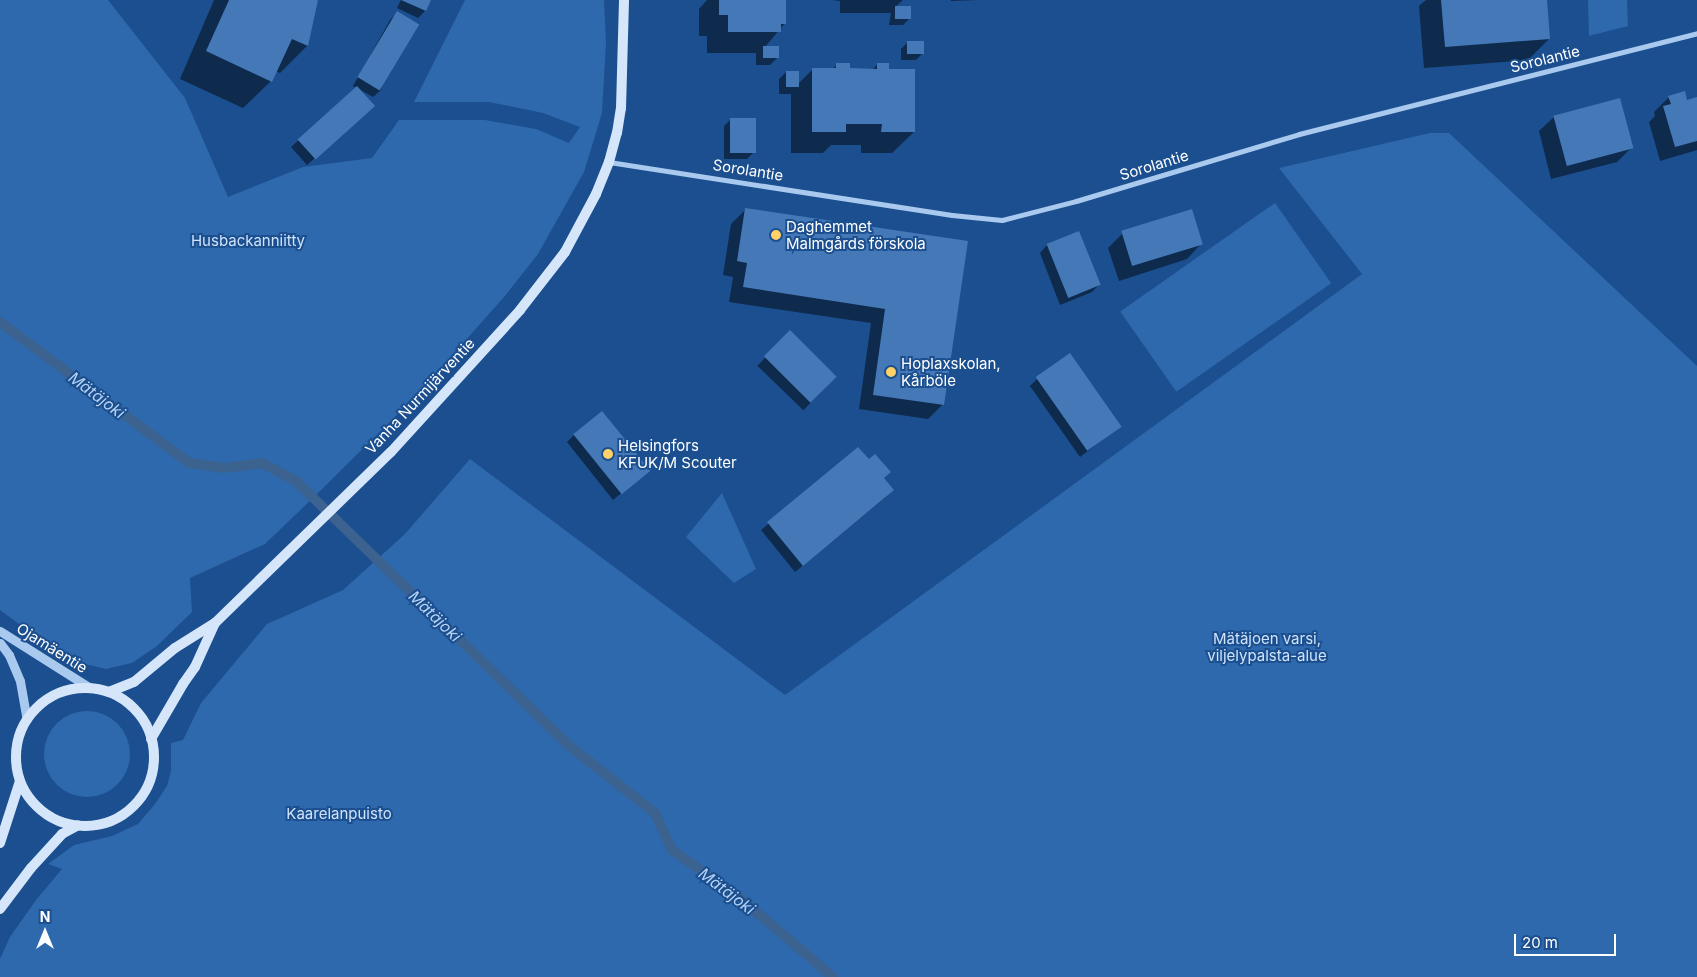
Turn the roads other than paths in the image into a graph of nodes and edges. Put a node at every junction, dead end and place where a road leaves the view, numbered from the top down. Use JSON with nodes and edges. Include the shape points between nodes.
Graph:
{"nodes":[{"id":1,"x":624,"y":0,"type":"edge"},
{"id":2,"x":1697,"y":33,"type":"edge"},
{"id":3,"x":609,"y":162,"type":"junction"},
{"id":4,"x":215,"y":622,"type":"junction"},
{"id":5,"x":0,"y":631,"type":"edge"},
{"id":6,"x":0,"y":642,"type":"edge"},
{"id":7,"x":90,"y":688,"type":"junction"},
{"id":8,"x":109,"y":692,"type":"junction"},
{"id":9,"x":27,"y":719,"type":"junction"},
{"id":10,"x":151,"y":739,"type":"junction"},
{"id":11,"x":20,"y":781,"type":"junction"},
{"id":12,"x":78,"y":825,"type":"junction"},
{"id":13,"x":0,"y":844,"type":"edge"},
{"id":14,"x":0,"y":909,"type":"edge"}],
"edges":[{"from":1,"to":3,"type":"main road","name":"Vanha Nurmijärventie","via":[[621,108]]},
{"from":2,"to":3,"type":"street","name":"Sorolantie","via":[[1299,134],[1002,220]]},
{"from":3,"to":4,"type":"main road","name":"Vanha Nurmijärventie","via":[[565,252],[520,310],[391,452]]},
{"from":4,"to":8,"type":"main road","name":"Vanha Nurmijärventie","via":[[175,648],[134,682]]},
{"from":4,"to":10,"type":"main road","name":"Vanha Nurmijärventie","via":[[195,667]]},
{"from":5,"to":7,"type":"street","name":"Ojamäentie"},
{"from":6,"to":9,"type":"street","name":"Ojamäentie","via":[[20,681]]},
{"from":7,"to":8,"type":"main road"},
{"from":7,"to":9,"type":"main road","via":[[54,695]]},
{"from":8,"to":10,"type":"main road","via":[[133,708]]},
{"from":9,"to":11,"type":"main road","via":[[16,749]]},
{"from":10,"to":12,"type":"main road","via":[[154,758],[151,777],[143,794],[115,818],[96,825]]},
{"from":11,"to":12,"type":"main road","via":[[27,795],[43,811],[63,822]]},
{"from":11,"to":13,"type":"main road"},
{"from":12,"to":14,"type":"main road","via":[[62,834]]}]}
